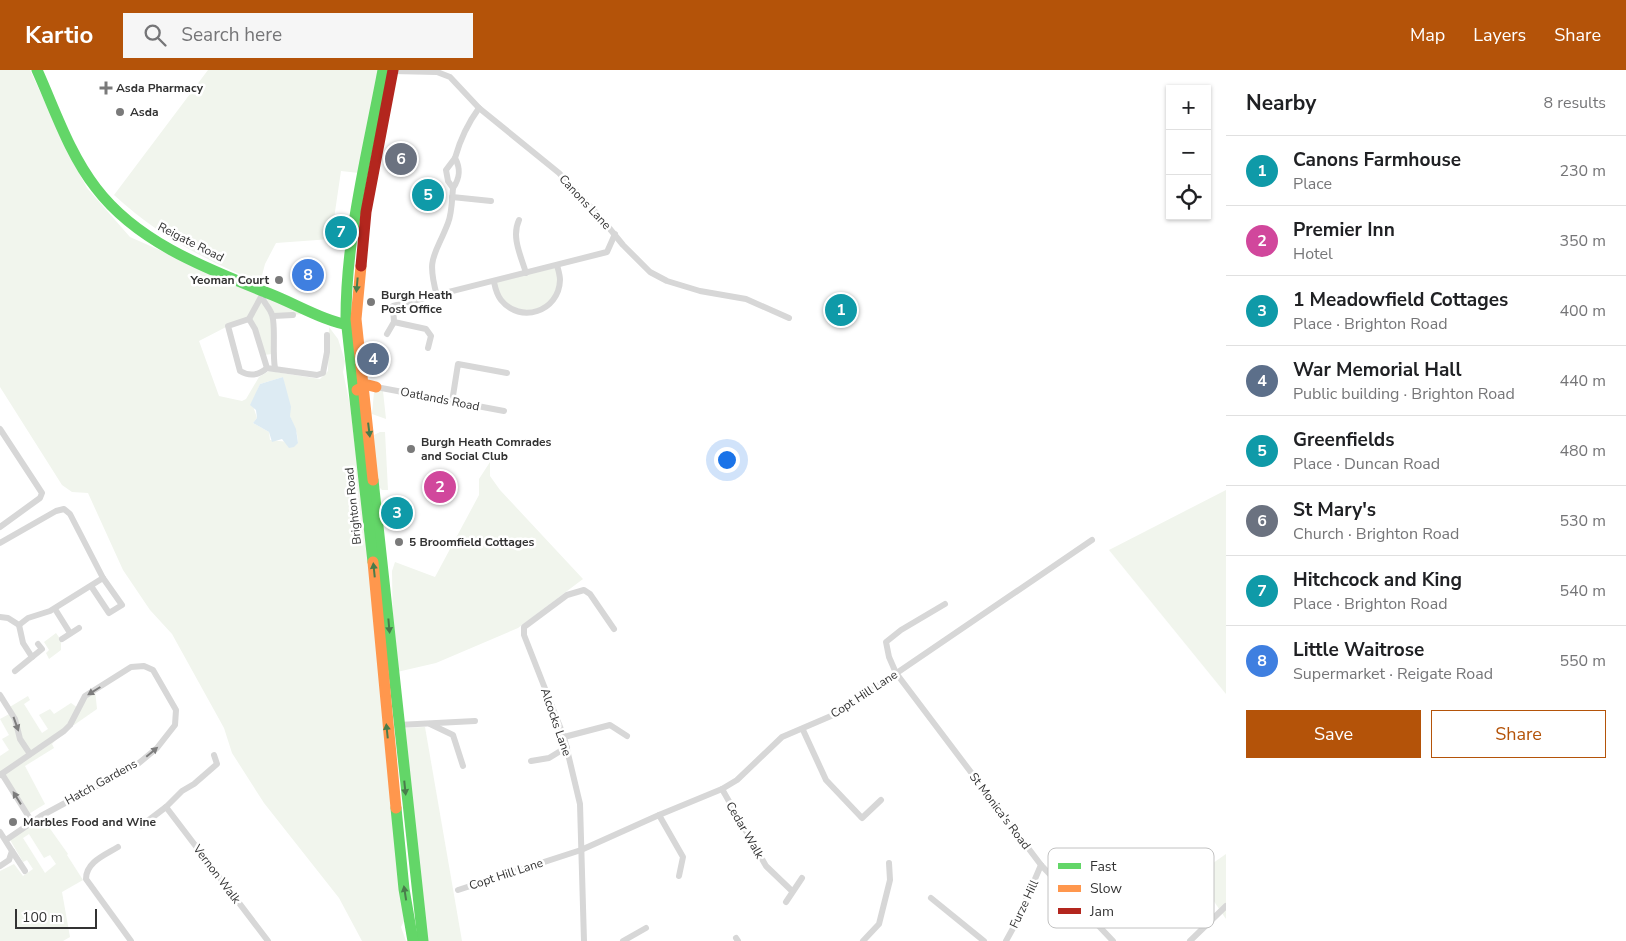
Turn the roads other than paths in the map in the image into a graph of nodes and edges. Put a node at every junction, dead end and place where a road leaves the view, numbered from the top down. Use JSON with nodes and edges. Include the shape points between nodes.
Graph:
{"nodes":[{"id":1,"x":37,"y":70,"type":"edge"},
{"id":2,"x":389,"y":70,"type":"edge"},
{"id":3,"x":447,"y":72,"type":"edge"},
{"id":4,"x":479,"y":108,"type":"junction"},
{"id":5,"x":455,"y":158,"type":"junction"},
{"id":6,"x":453,"y":188,"type":"junction"},
{"id":7,"x":452,"y":197,"type":"junction"},
{"id":8,"x":490,"y":201,"type":"dead end"},
{"id":9,"x":519,"y":220,"type":"dead end"},
{"id":10,"x":615,"y":234,"type":"junction"},
{"id":11,"x":623,"y":245,"type":"junction"},
{"id":12,"x":607,"y":252,"type":"junction"},
{"id":13,"x":557,"y":265,"type":"junction"},
{"id":14,"x":526,"y":273,"type":"junction"},
{"id":15,"x":494,"y":282,"type":"junction"},
{"id":16,"x":261,"y":294,"type":"junction"},
{"id":17,"x":436,"y":296,"type":"junction"},
{"id":18,"x":345,"y":307,"type":"junction"},
{"id":19,"x":293,"y":315,"type":"dead end"},
{"id":20,"x":273,"y":316,"type":"junction"},
{"id":21,"x":326,"y":318,"type":"junction"},
{"id":22,"x":789,"y":318,"type":"dead end"},
{"id":23,"x":249,"y":319,"type":"junction"},
{"id":24,"x":394,"y":322,"type":"junction"},
{"id":25,"x":353,"y":324,"type":"junction"},
{"id":26,"x":387,"y":334,"type":"dead end"},
{"id":27,"x":327,"y":335,"type":"dead end"},
{"id":28,"x":428,"y":348,"type":"dead end"},
{"id":29,"x":272,"y":354,"type":"junction"},
{"id":30,"x":264,"y":355,"type":"junction"},
{"id":31,"x":350,"y":358,"type":"junction"},
{"id":32,"x":267,"y":368,"type":"junction"},
{"id":33,"x":275,"y":368,"type":"junction"},
{"id":34,"x":507,"y":373,"type":"dead end"},
{"id":35,"x":376,"y":387,"type":"junction"},
{"id":36,"x":359,"y":390,"type":"junction"},
{"id":37,"x":452,"y":402,"type":"junction"},
{"id":38,"x":366,"y":404,"type":"junction"},
{"id":39,"x":504,"y":411,"type":"dead end"},
{"id":40,"x":0,"y":429,"type":"edge"},
{"id":41,"x":0,"y":528,"type":"edge"},
{"id":42,"x":1092,"y":540,"type":"dead end"},
{"id":43,"x":1,"y":541,"type":"edge"},
{"id":44,"x":103,"y":578,"type":"junction"},
{"id":45,"x":91,"y":586,"type":"junction"},
{"id":46,"x":945,"y":604,"type":"dead end"},
{"id":47,"x":55,"y":609,"type":"junction"},
{"id":48,"x":0,"y":617,"type":"edge"},
{"id":49,"x":19,"y":625,"type":"junction"},
{"id":50,"x":79,"y":628,"type":"dead end"},
{"id":51,"x":614,"y":629,"type":"dead end"},
{"id":52,"x":70,"y":633,"type":"junction"},
{"id":53,"x":62,"y":639,"type":"dead end"},
{"id":54,"x":38,"y":644,"type":"dead end"},
{"id":55,"x":32,"y":657,"type":"junction"},
{"id":56,"x":15,"y":671,"type":"dead end"},
{"id":57,"x":896,"y":673,"type":"junction"},
{"id":58,"x":0,"y":695,"type":"edge"},
{"id":59,"x":475,"y":721,"type":"dead end"},
{"id":60,"x":427,"y":723,"type":"junction"},
{"id":61,"x":398,"y":725,"type":"junction"},
{"id":62,"x":803,"y":730,"type":"junction"},
{"id":63,"x":627,"y":736,"type":"dead end"},
{"id":64,"x":564,"y":737,"type":"junction"},
{"id":65,"x":567,"y":747,"type":"junction"},
{"id":66,"x":30,"y":754,"type":"junction"},
{"id":67,"x":214,"y":754,"type":"dead end"},
{"id":68,"x":531,"y":761,"type":"dead end"},
{"id":69,"x":463,"y":766,"type":"dead end"},
{"id":70,"x":1,"y":774,"type":"edge"},
{"id":71,"x":722,"y":790,"type":"junction"},
{"id":72,"x":881,"y":800,"type":"dead end"},
{"id":73,"x":166,"y":807,"type":"junction"},
{"id":74,"x":659,"y":815,"type":"junction"},
{"id":75,"x":32,"y":822,"type":"junction"},
{"id":76,"x":141,"y":826,"type":"dead end"},
{"id":77,"x":0,"y":832,"type":"edge"},
{"id":78,"x":6,"y":840,"type":"junction"},
{"id":79,"x":118,"y":847,"type":"dead end"},
{"id":80,"x":581,"y":850,"type":"junction"},
{"id":81,"x":12,"y":851,"type":"junction"},
{"id":82,"x":889,"y":863,"type":"dead end"},
{"id":83,"x":0,"y":866,"type":"edge"},
{"id":84,"x":1041,"y":866,"type":"junction"},
{"id":85,"x":25,"y":871,"type":"dead end"},
{"id":86,"x":1048,"y":873,"type":"edge"},
{"id":87,"x":679,"y":876,"type":"dead end"},
{"id":88,"x":802,"y":878,"type":"dead end"},
{"id":89,"x":458,"y":890,"type":"dead end"},
{"id":90,"x":792,"y":891,"type":"junction"},
{"id":91,"x":931,"y":898,"type":"dead end"},
{"id":92,"x":786,"y":902,"type":"dead end"},
{"id":93,"x":1226,"y":906,"type":"edge"},
{"id":94,"x":1214,"y":918,"type":"edge"},
{"id":95,"x":646,"y":928,"type":"dead end"},
{"id":96,"x":1101,"y":928,"type":"edge"},
{"id":97,"x":1203,"y":928,"type":"edge"},
{"id":98,"x":420,"y":939,"type":"edge"},
{"id":99,"x":131,"y":941,"type":"edge"},
{"id":100,"x":268,"y":941,"type":"edge"},
{"id":101,"x":584,"y":941,"type":"edge"},
{"id":102,"x":623,"y":941,"type":"edge"},
{"id":103,"x":863,"y":941,"type":"edge"},
{"id":104,"x":984,"y":941,"type":"edge"},
{"id":105,"x":1006,"y":941,"type":"edge"},
{"id":106,"x":1113,"y":941,"type":"edge"},
{"id":107,"x":1190,"y":941,"type":"edge"}],
"edges":[{"from":1,"to":16,"type":"highway","name":"Reigate Road","via":[[80,164],[114,208],[156,242]]},
{"from":2,"to":3,"type":"street","name":"Canons Lane"},
{"from":2,"to":18,"type":"highway","name":"Brighton Road","via":[[357,210]]},
{"from":2,"to":25,"type":"highway","name":"Brighton Road","one_way":true,"via":[[366,212]]},
{"from":3,"to":4,"type":"street","name":"Canons Lane"},
{"from":4,"to":5,"type":"street","via":[[469,121]]},
{"from":4,"to":10,"type":"street","name":"Canons Lane","via":[[559,174]]},
{"from":5,"to":6,"type":"street","via":[[460,166]]},
{"from":5,"to":6,"type":"street","via":[[446,170]]},
{"from":6,"to":7,"type":"street"},
{"from":7,"to":8,"type":"street"},
{"from":7,"to":17,"type":"street","via":[[449,221],[434,251],[431,274]]},
{"from":9,"to":14,"type":"street","via":[[515,229],[516,242]]},
{"from":10,"to":11,"type":"street","name":"Canons Lane"},
{"from":10,"to":12,"type":"street"},
{"from":11,"to":12,"type":"street"},
{"from":11,"to":22,"type":"street","name":"Canons Lane","via":[[650,272],[667,281],[700,291],[746,298]]},
{"from":12,"to":13,"type":"street"},
{"from":13,"to":14,"type":"street"},
{"from":13,"to":15,"type":"street","via":[[560,280],[556,296],[544,310],[526,315],[510,309],[500,299]]},
{"from":14,"to":15,"type":"street"},
{"from":15,"to":17,"type":"street"},
{"from":16,"to":20,"type":"street"},
{"from":16,"to":21,"type":"highway","name":"Reigate Road"},
{"from":16,"to":23,"type":"street"},
{"from":17,"to":24,"type":"street","via":[[392,306]]},
{"from":18,"to":21,"type":"highway","via":[[339,316]]},
{"from":18,"to":25,"type":"highway","name":"Brighton Road"},
{"from":19,"to":20,"type":"street"},
{"from":20,"to":29,"type":"street"},
{"from":21,"to":25,"type":"highway","name":"Reigate Road"},
{"from":21,"to":31,"type":"highway"},
{"from":23,"to":30,"type":"street"},
{"from":23,"to":32,"type":"street","via":[[228,326],[240,371],[259,374]]},
{"from":24,"to":26,"type":"street"},
{"from":24,"to":28,"type":"street","via":[[426,329],[430,336]]},
{"from":25,"to":31,"type":"highway","name":"Brighton Road"},
{"from":25,"to":36,"type":"highway","name":"Brighton Road"},
{"from":27,"to":33,"type":"street","via":[[323,373],[318,375]]},
{"from":29,"to":30,"type":"street"},
{"from":29,"to":33,"type":"street"},
{"from":30,"to":32,"type":"street"},
{"from":31,"to":36,"type":"highway","name":"Brighton Road"},
{"from":32,"to":33,"type":"street"},
{"from":34,"to":37,"type":"street","via":[[458,364]]},
{"from":35,"to":36,"type":"highway"},
{"from":35,"to":37,"type":"street","name":"Oatlands Road"},
{"from":35,"to":38,"type":"highway","via":[[370,390]]},
{"from":36,"to":38,"type":"highway","name":"Brighton Road"},
{"from":98,"to":36,"type":"highway","name":"Brighton Road","one_way":true,"via":[[404,889]]},
{"from":37,"to":39,"type":"street","name":"Oatlands Road"},
{"from":38,"to":61,"type":"highway","name":"Brighton Road","one_way":true},
{"from":40,"to":41,"type":"street","via":[[42,493],[40,498]]},
{"from":42,"to":57,"type":"street","name":"Copt Hill Lane"},
{"from":43,"to":44,"type":"street","via":[[64,509],[70,514]]},
{"from":44,"to":45,"type":"street"},
{"from":44,"to":45,"type":"street","via":[[122,606],[109,613]]},
{"from":45,"to":47,"type":"street"},
{"from":46,"to":57,"type":"street","name":"St Monica's Road","via":[[886,642],[888,657]]},
{"from":47,"to":49,"type":"street","via":[[28,618]]},
{"from":47,"to":52,"type":"street"},
{"from":48,"to":49,"type":"street"},
{"from":49,"to":55,"type":"street","via":[[23,643]]},
{"from":50,"to":52,"type":"street"},
{"from":51,"to":64,"type":"street","name":"Alcocks Lane","via":[[584,590],[567,595],[524,627]]},
{"from":52,"to":53,"type":"street"},
{"from":54,"to":55,"type":"street","via":[[42,650]]},
{"from":55,"to":56,"type":"street"},
{"from":57,"to":62,"type":"street","name":"Copt Hill Lane","via":[[838,713]]},
{"from":57,"to":84,"type":"street","name":"St Monica's Road"},
{"from":58,"to":66,"type":"street","one_way":true},
{"from":59,"to":60,"type":"street"},
{"from":60,"to":61,"type":"street"},
{"from":60,"to":69,"type":"street","via":[[453,736]]},
{"from":61,"to":98,"type":"highway","name":"Brighton Road","one_way":true},
{"from":62,"to":71,"type":"street","name":"Copt Hill Lane","via":[[782,737]]},
{"from":62,"to":72,"type":"street","via":[[826,780],[862,818]]},
{"from":63,"to":64,"type":"street","via":[[610,725]]},
{"from":64,"to":65,"type":"street","name":"Alcocks Lane"},
{"from":65,"to":68,"type":"street","via":[[549,758]]},
{"from":65,"to":80,"type":"street","name":"Alcocks Lane","via":[[580,804]]},
{"from":66,"to":70,"type":"street","name":"Hatch Gardens"},
{"from":75,"to":66,"type":"street","name":"Hatch Gardens","one_way":true,"via":[[139,763],[157,748],[175,725],[176,710],[153,670],[144,666],[131,667],[85,696],[70,725]]},
{"from":67,"to":73,"type":"street","via":[[217,764],[182,790]]},
{"from":75,"to":70,"type":"street","one_way":true},
{"from":71,"to":74,"type":"street","name":"Copt Hill Lane"},
{"from":71,"to":90,"type":"street","name":"Cedar Walk","via":[[766,866]]},
{"from":73,"to":76,"type":"street"},
{"from":73,"to":100,"type":"street","name":"Vernon Walk"},
{"from":74,"to":80,"type":"street","name":"Copt Hill Lane"},
{"from":74,"to":87,"type":"street","via":[[683,856]]},
{"from":75,"to":78,"type":"street","name":"Hatch Gardens"},
{"from":77,"to":78,"type":"street"},
{"from":78,"to":81,"type":"street"},
{"from":79,"to":99,"type":"street","via":[[92,864],[86,879]]},
{"from":80,"to":89,"type":"street","name":"Copt Hill Lane"},
{"from":80,"to":101,"type":"street","name":"Alcocks Lane"},
{"from":81,"to":83,"type":"street","via":[[10,860]]},
{"from":81,"to":85,"type":"street"},
{"from":82,"to":103,"type":"street","via":[[890,880],[879,924]]},
{"from":84,"to":86,"type":"street","name":"St Monica's Road"},
{"from":84,"to":105,"type":"street","name":"Furze Hill"},
{"from":88,"to":90,"type":"street"},
{"from":90,"to":92,"type":"street"},
{"from":91,"to":104,"type":"street"},
{"from":93,"to":94,"type":"street"},
{"from":95,"to":102,"type":"street"},
{"from":96,"to":106,"type":"street","name":"St Monica's Road"},
{"from":97,"to":107,"type":"street"}]}
